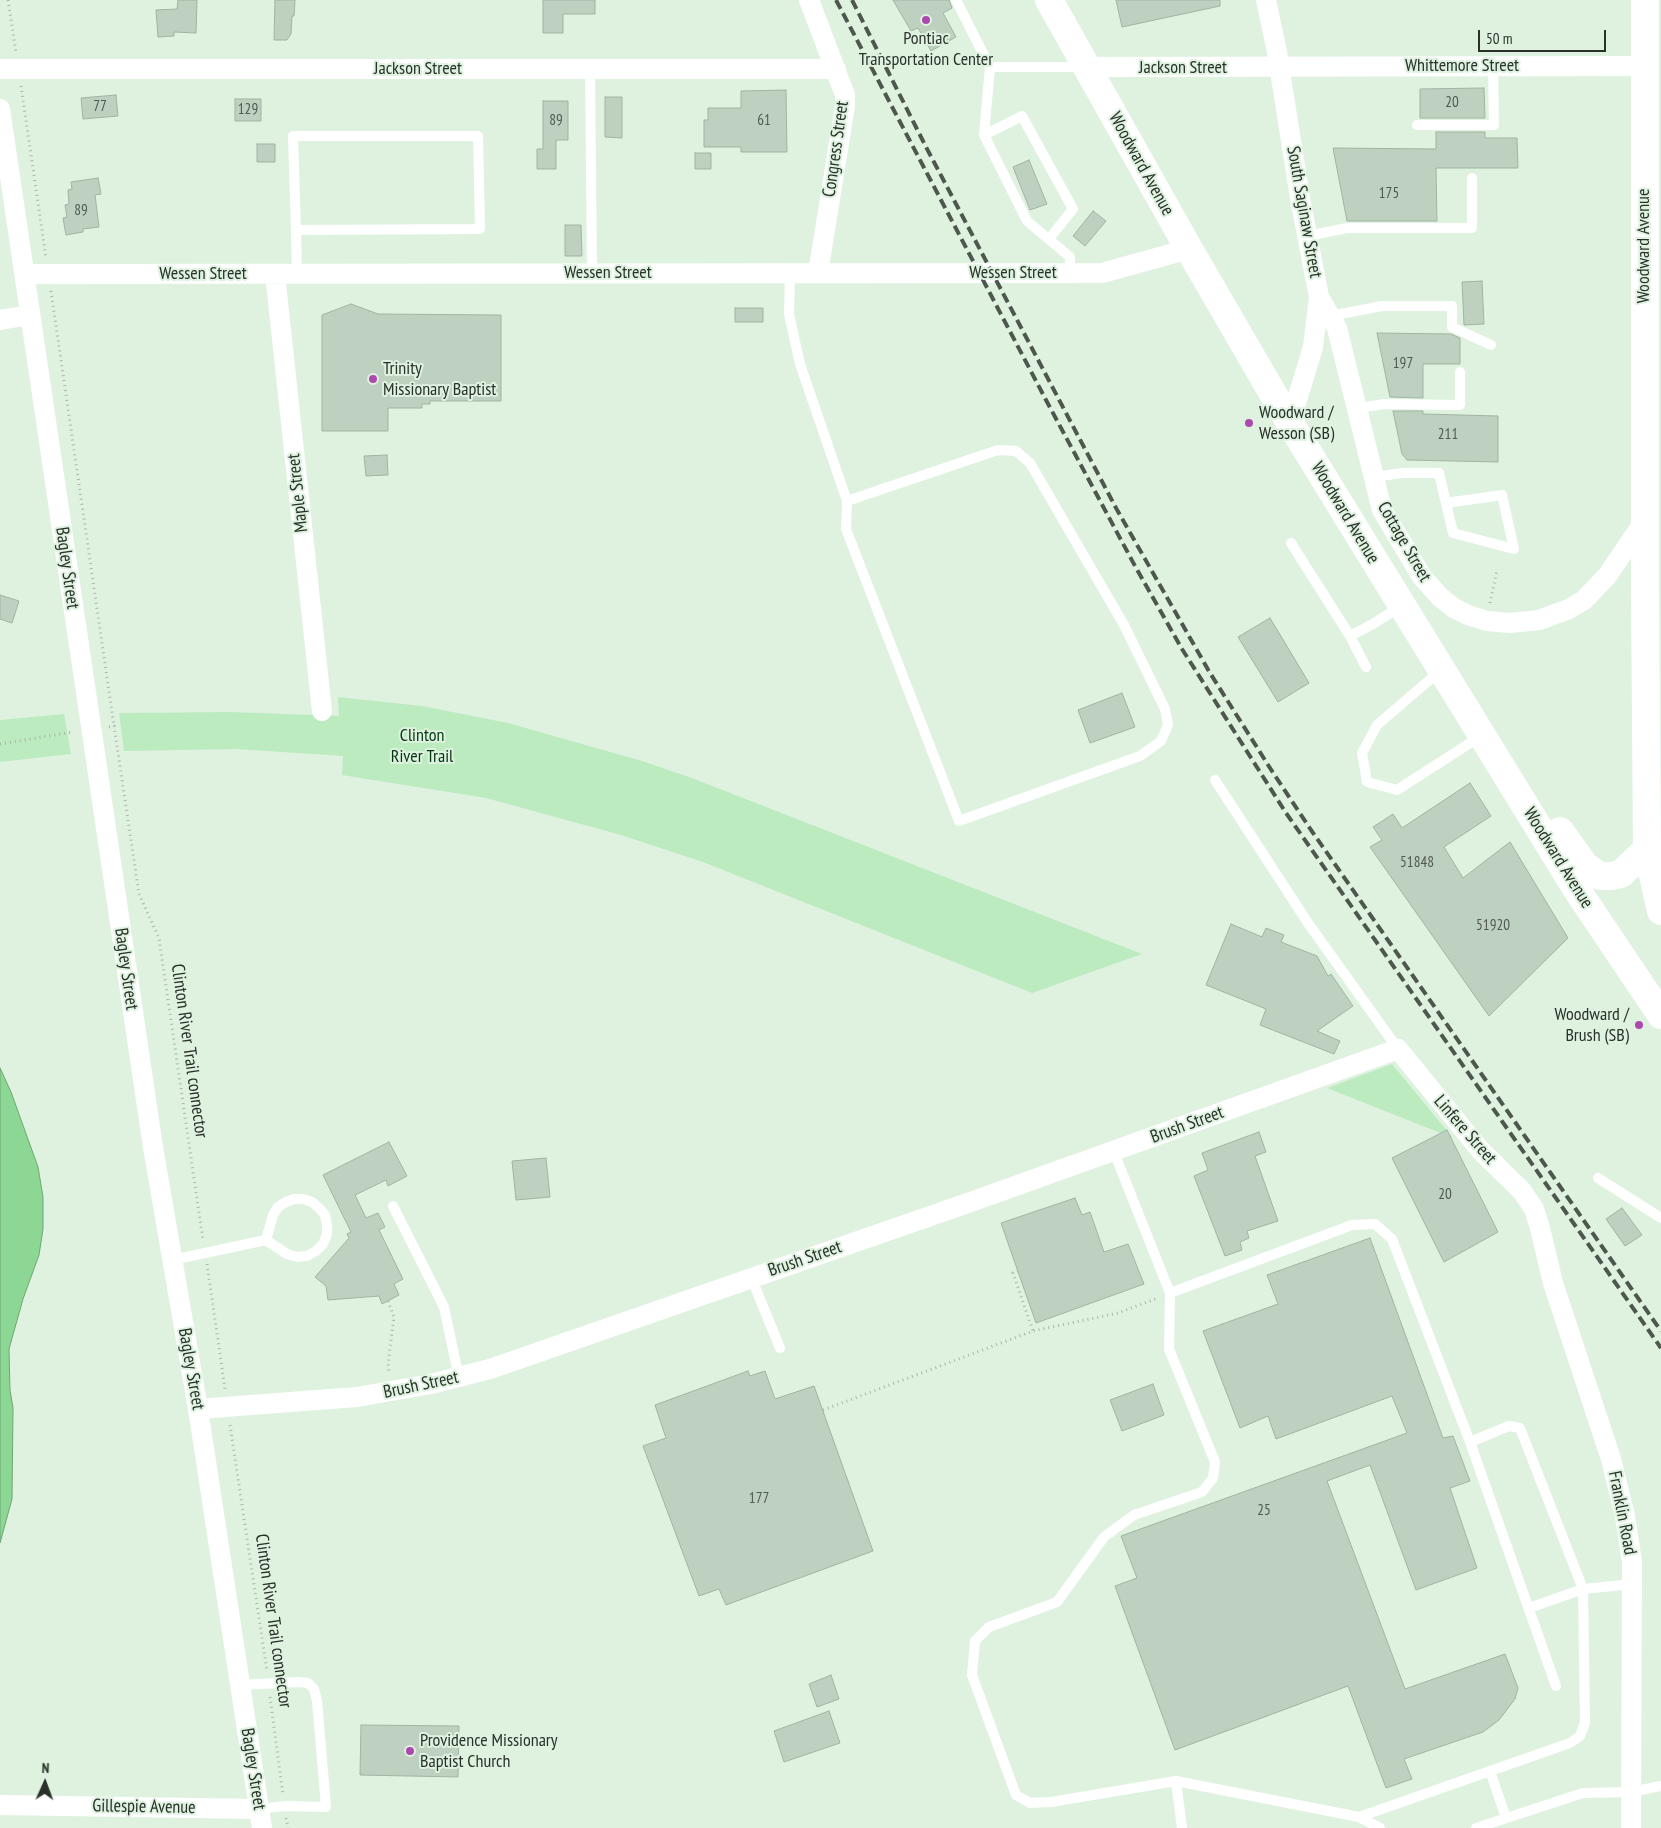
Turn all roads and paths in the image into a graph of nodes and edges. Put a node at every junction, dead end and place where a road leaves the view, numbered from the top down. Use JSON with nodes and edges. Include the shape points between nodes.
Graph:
{"nodes":[{"id":1,"x":8,"y":0,"type":"edge"},
{"id":2,"x":809,"y":0,"type":"edge"},
{"id":3,"x":956,"y":0,"type":"edge"},
{"id":4,"x":1049,"y":0,"type":"edge"},
{"id":5,"x":1266,"y":0,"type":"edge"},
{"id":6,"x":1645,"y":0,"type":"edge"},
{"id":7,"x":16,"y":50,"type":"dead end"},
{"id":8,"x":1493,"y":66,"type":"junction"},
{"id":9,"x":1644,"y":66,"type":"junction"},
{"id":10,"x":990,"y":67,"type":"junction"},
{"id":11,"x":1087,"y":67,"type":"junction"},
{"id":12,"x":1280,"y":68,"type":"junction"},
{"id":13,"x":0,"y":69,"type":"edge"},
{"id":14,"x":836,"y":69,"type":"junction"},
{"id":15,"x":590,"y":70,"type":"junction"},
{"id":16,"x":21,"y":88,"type":"dead end"},
{"id":17,"x":0,"y":109,"type":"edge"},
{"id":18,"x":1417,"y":125,"type":"dead end"},
{"id":19,"x":984,"y":135,"type":"junction"},
{"id":20,"x":1472,"y":178,"type":"dead end"},
{"id":21,"x":296,"y":230,"type":"junction"},
{"id":22,"x":1307,"y":236,"type":"junction"},
{"id":23,"x":1049,"y":239,"type":"junction"},
{"id":24,"x":1189,"y":249,"type":"junction"},
{"id":25,"x":46,"y":256,"type":"dead end"},
{"id":26,"x":592,"y":273,"type":"junction"},
{"id":27,"x":790,"y":273,"type":"junction"},
{"id":28,"x":818,"y":273,"type":"junction"},
{"id":29,"x":1070,"y":273,"type":"junction"},
{"id":30,"x":24,"y":274,"type":"junction"},
{"id":31,"x":275,"y":274,"type":"junction"},
{"id":32,"x":297,"y":274,"type":"junction"},
{"id":33,"x":51,"y":292,"type":"dead end"},
{"id":34,"x":1319,"y":296,"type":"junction"},
{"id":35,"x":30,"y":315,"type":"junction"},
{"id":36,"x":1330,"y":316,"type":"junction"},
{"id":37,"x":0,"y":320,"type":"edge"},
{"id":38,"x":1491,"y":345,"type":"dead end"},
{"id":39,"x":1460,"y":372,"type":"dead end"},
{"id":40,"x":1358,"y":408,"type":"junction"},
{"id":41,"x":1290,"y":423,"type":"junction"},
{"id":42,"x":1373,"y":477,"type":"junction"},
{"id":43,"x":847,"y":500,"type":"junction"},
{"id":44,"x":1446,"y":503,"type":"junction"},
{"id":45,"x":1645,"y":520,"type":"junction"},
{"id":46,"x":1291,"y":543,"type":"dead end"},
{"id":47,"x":1497,"y":570,"type":"dead end"},
{"id":48,"x":1653,"y":591,"type":"edge"},
{"id":49,"x":1402,"y":606,"type":"junction"},
{"id":50,"x":1486,"y":621,"type":"junction"},
{"id":51,"x":1350,"y":636,"type":"junction"},
{"id":52,"x":1366,"y":667,"type":"dead end"},
{"id":53,"x":1441,"y":670,"type":"junction"},
{"id":54,"x":322,"y":711,"type":"dead end"},
{"id":55,"x":114,"y":726,"type":"junction"},
{"id":56,"x":103,"y":728,"type":"dead end"},
{"id":57,"x":76,"y":732,"type":"dead end"},
{"id":58,"x":1482,"y":735,"type":"junction"},
{"id":59,"x":0,"y":744,"type":"edge"},
{"id":60,"x":1215,"y":780,"type":"dead end"},
{"id":61,"x":1648,"y":849,"type":"junction"},
{"id":62,"x":1661,"y":911,"type":"edge"},
{"id":63,"x":1661,"y":1015,"type":"edge"},
{"id":64,"x":1398,"y":1049,"type":"junction"},
{"id":65,"x":1114,"y":1152,"type":"junction"},
{"id":66,"x":1598,"y":1178,"type":"dead end"},
{"id":67,"x":393,"y":1206,"type":"dead end"},
{"id":68,"x":1534,"y":1209,"type":"joint"},
{"id":69,"x":1661,"y":1218,"type":"edge"},
{"id":70,"x":266,"y":1240,"type":"junction"},
{"id":71,"x":205,"y":1254,"type":"junction"},
{"id":72,"x":172,"y":1260,"type":"junction"},
{"id":73,"x":1018,"y":1271,"type":"dead end"},
{"id":74,"x":751,"y":1277,"type":"junction"},
{"id":75,"x":1170,"y":1293,"type":"junction"},
{"id":76,"x":388,"y":1301,"type":"dead end"},
{"id":77,"x":1033,"y":1331,"type":"junction"},
{"id":78,"x":780,"y":1348,"type":"dead end"},
{"id":79,"x":459,"y":1378,"type":"junction"},
{"id":80,"x":390,"y":1379,"type":"dead end"},
{"id":81,"x":226,"y":1395,"type":"dead end"},
{"id":82,"x":198,"y":1409,"type":"junction"},
{"id":83,"x":823,"y":1410,"type":"dead end"},
{"id":84,"x":230,"y":1419,"type":"dead end"},
{"id":85,"x":1470,"y":1442,"type":"junction"},
{"id":86,"x":1633,"y":1584,"type":"junction"},
{"id":87,"x":1583,"y":1589,"type":"junction"},
{"id":88,"x":1529,"y":1608,"type":"junction"},
{"id":89,"x":268,"y":1683,"type":"junction"},
{"id":90,"x":240,"y":1685,"type":"junction"},
{"id":91,"x":1556,"y":1686,"type":"dead end"},
{"id":92,"x":1490,"y":1771,"type":"junction"},
{"id":93,"x":1176,"y":1781,"type":"junction"},
{"id":94,"x":1661,"y":1786,"type":"edge"},
{"id":95,"x":1631,"y":1792,"type":"junction"},
{"id":96,"x":0,"y":1805,"type":"edge"},
{"id":97,"x":285,"y":1806,"type":"junction"},
{"id":98,"x":1359,"y":1816,"type":"junction"},
{"id":99,"x":260,"y":1818,"type":"edge"},
{"id":100,"x":1506,"y":1818,"type":"junction"},
{"id":101,"x":288,"y":1828,"type":"edge"},
{"id":102,"x":1182,"y":1828,"type":"edge"},
{"id":103,"x":1380,"y":1828,"type":"edge"},
{"id":104,"x":1476,"y":1828,"type":"edge"},
{"id":105,"x":1631,"y":1828,"type":"edge"}],
"edges":[{"from":1,"to":7,"type":"path"},
{"from":2,"to":14,"type":"street","name":"Congress Street"},
{"from":3,"to":10,"type":"lane"},
{"from":4,"to":11,"type":"main road","name":"Woodward Avenue"},
{"from":5,"to":12,"type":"street","name":"South Saginaw Street"},
{"from":6,"to":9,"type":"main road","name":"Woodward Avenue"},
{"from":8,"to":9,"type":"street","name":"Whittemore Street"},
{"from":8,"to":12,"type":"street","name":"Whittemore Street"},
{"from":8,"to":18,"type":"lane","via":[[1494,125]]},
{"from":9,"to":45,"type":"main road","name":"Woodward Avenue","via":[[1649,340]]},
{"from":10,"to":11,"type":"lane"},
{"from":10,"to":19,"type":"lane"},
{"from":11,"to":12,"type":"street","name":"Jackson Street"},
{"from":11,"to":24,"type":"main road","name":"Woodward Avenue"},
{"from":12,"to":22,"type":"street","name":"South Saginaw Street"},
{"from":13,"to":15,"type":"street","name":"Jackson Street"},
{"from":14,"to":15,"type":"street","name":"Jackson Street"},
{"from":14,"to":28,"type":"street","name":"Congress Street","via":[[845,95],[845,106]]},
{"from":15,"to":26,"type":"lane"},
{"from":16,"to":25,"type":"path"},
{"from":17,"to":30,"type":"street","name":"Bagley Street"},
{"from":19,"to":23,"type":"lane","via":[[1027,221]]},
{"from":19,"to":23,"type":"lane","via":[[1022,116],[1073,209]]},
{"from":20,"to":22,"type":"lane","via":[[1472,228],[1347,228]]},
{"from":21,"to":21,"type":"lane","via":[[294,136],[478,136],[480,229]]},
{"from":21,"to":32,"type":"lane"},
{"from":22,"to":34,"type":"street","name":"South Saginaw Street"},
{"from":23,"to":29,"type":"lane","via":[[1070,257]]},
{"from":24,"to":29,"type":"street","name":"Wessen Street","via":[[1102,272]]},
{"from":24,"to":41,"type":"main road","name":"Woodward Avenue"},
{"from":26,"to":27,"type":"street","name":"Wessen Street"},
{"from":26,"to":32,"type":"street","name":"Wessen Street"},
{"from":27,"to":28,"type":"street","name":"Wessen Street"},
{"from":27,"to":43,"type":"lane","via":[[790,314],[800,364]]},
{"from":28,"to":29,"type":"street","name":"Wessen Street"},
{"from":30,"to":31,"type":"street","name":"Wessen Street"},
{"from":30,"to":35,"type":"street","name":"Bagley Street"},
{"from":31,"to":32,"type":"street","name":"Wessen Street"},
{"from":31,"to":54,"type":"street","name":"Maple Street"},
{"from":33,"to":55,"type":"path","name":"Clinton River Trail connector"},
{"from":34,"to":36,"type":"street","name":"Cottage Street"},
{"from":34,"to":41,"type":"street","name":"South Saginaw Street","via":[[1313,347]]},
{"from":35,"to":37,"type":"street"},
{"from":35,"to":72,"type":"street","name":"Bagley Street","via":[[148,1120]]},
{"from":36,"to":38,"type":"lane","via":[[1382,306],[1452,306],[1452,326]]},
{"from":36,"to":40,"type":"street","name":"Cottage Street","via":[[1337,328]]},
{"from":39,"to":40,"type":"lane","via":[[1460,405],[1385,404]]},
{"from":40,"to":42,"type":"street","name":"Cottage Street"},
{"from":41,"to":49,"type":"main road","name":"Woodward Avenue"},
{"from":42,"to":44,"type":"lane","via":[[1403,473],[1439,474]]},
{"from":42,"to":50,"type":"street","name":"Cottage Street","via":[[1385,516],[1422,577],[1454,608]]},
{"from":43,"to":43,"type":"lane","via":[[998,450],[1016,451],[1030,463],[1124,625],[1165,709],[1168,725],[1162,741],[1140,756],[959,821],[846,529]]},
{"from":44,"to":44,"type":"lane","via":[[1453,533],[1514,549],[1502,495]]},
{"from":45,"to":48,"type":"main road","name":"Woodward Avenue"},
{"from":45,"to":50,"type":"street","name":"Cottage Street","via":[[1607,576],[1576,604],[1539,620]]},
{"from":46,"to":51,"type":"lane"},
{"from":47,"to":50,"type":"path"},
{"from":48,"to":61,"type":"main road","name":"Woodward Avenue"},
{"from":49,"to":51,"type":"lane"},
{"from":49,"to":53,"type":"main road","name":"Woodward Avenue"},
{"from":51,"to":52,"type":"lane"},
{"from":53,"to":58,"type":"main road","name":"Woodward Avenue"},
{"from":53,"to":58,"type":"lane","via":[[1377,725],[1362,752],[1367,782],[1398,790]]},
{"from":55,"to":56,"type":"path"},
{"from":55,"to":71,"type":"path","name":"Clinton River Trail connector","via":[[139,894],[158,938]]},
{"from":57,"to":59,"type":"path"},
{"from":58,"to":61,"type":"main road","via":[[1522,778],[1585,866],[1592,871],[1600,876],[1621,874]]},
{"from":58,"to":63,"type":"main road","name":"Woodward Avenue","via":[[1577,890]]},
{"from":60,"to":64,"type":"lane","via":[[1308,923]]},
{"from":61,"to":62,"type":"main road","name":"Woodward Avenue"},
{"from":64,"to":65,"type":"street","name":"Brush Street"},
{"from":64,"to":68,"type":"street","name":"Linfere Street","via":[[1480,1151],[1522,1191]]},
{"from":65,"to":74,"type":"street","name":"Brush Street"},
{"from":65,"to":75,"type":"lane"},
{"from":66,"to":69,"type":"lane"},
{"from":67,"to":79,"type":"lane","via":[[444,1307]]},
{"from":68,"to":86,"type":"street","name":"Franklin Road","via":[[1553,1283],[1619,1487],[1629,1538]]},
{"from":70,"to":70,"type":"lane","via":[[273,1215],[286,1202],[312,1202],[325,1215],[327,1234],[323,1244],[307,1256],[287,1254]]},
{"from":70,"to":71,"type":"lane"},
{"from":71,"to":72,"type":"lane"},
{"from":71,"to":81,"type":"path","name":"Clinton River Trail connector"},
{"from":72,"to":82,"type":"street","name":"Bagley Street"},
{"from":73,"to":77,"type":"path","via":[[1013,1273]]},
{"from":74,"to":78,"type":"lane"},
{"from":74,"to":79,"type":"street","name":"Brush Street","via":[[520,1360]]},
{"from":75,"to":77,"type":"path","via":[[1118,1313]]},
{"from":75,"to":85,"type":"lane","via":[[1352,1224],[1375,1224],[1392,1239]]},
{"from":75,"to":93,"type":"lane","via":[[1170,1349],[1215,1462],[1213,1478],[1202,1492],[1134,1515],[1104,1537],[1057,1602],[989,1627],[975,1641],[972,1675],[1016,1795],[1030,1803]]},
{"from":76,"to":80,"type":"path","via":[[394,1317],[388,1364]]},
{"from":77,"to":83,"type":"path"},
{"from":79,"to":82,"type":"street","name":"Brush Street","via":[[357,1397]]},
{"from":82,"to":90,"type":"street","name":"Bagley Street"},
{"from":84,"to":89,"type":"path","name":"Clinton River Trail connector"},
{"from":85,"to":87,"type":"lane","via":[[1509,1426],[1520,1428]]},
{"from":85,"to":88,"type":"lane"},
{"from":86,"to":87,"type":"lane"},
{"from":86,"to":95,"type":"street","name":"Franklin Road"},
{"from":87,"to":88,"type":"lane"},
{"from":87,"to":92,"type":"lane","via":[[1585,1723],[1580,1736],[1570,1743]]},
{"from":88,"to":91,"type":"lane"},
{"from":89,"to":90,"type":"lane"},
{"from":89,"to":97,"type":"path","name":"Clinton River Trail connector"},
{"from":89,"to":97,"type":"lane","via":[[308,1683],[314,1689],[317,1701],[326,1807]]},
{"from":90,"to":99,"type":"street","name":"Bagley Street"},
{"from":92,"to":98,"type":"lane"},
{"from":92,"to":100,"type":"lane"},
{"from":93,"to":98,"type":"lane"},
{"from":93,"to":102,"type":"lane"},
{"from":94,"to":95,"type":"lane"},
{"from":95,"to":100,"type":"lane","via":[[1583,1793]]},
{"from":95,"to":105,"type":"street","name":"Franklin Road"},
{"from":96,"to":99,"type":"street","name":"Gillespie Avenue"},
{"from":97,"to":99,"type":"lane"},
{"from":97,"to":101,"type":"path","name":"Clinton River Trail connector"},
{"from":98,"to":103,"type":"lane"},
{"from":100,"to":104,"type":"lane"}]}
